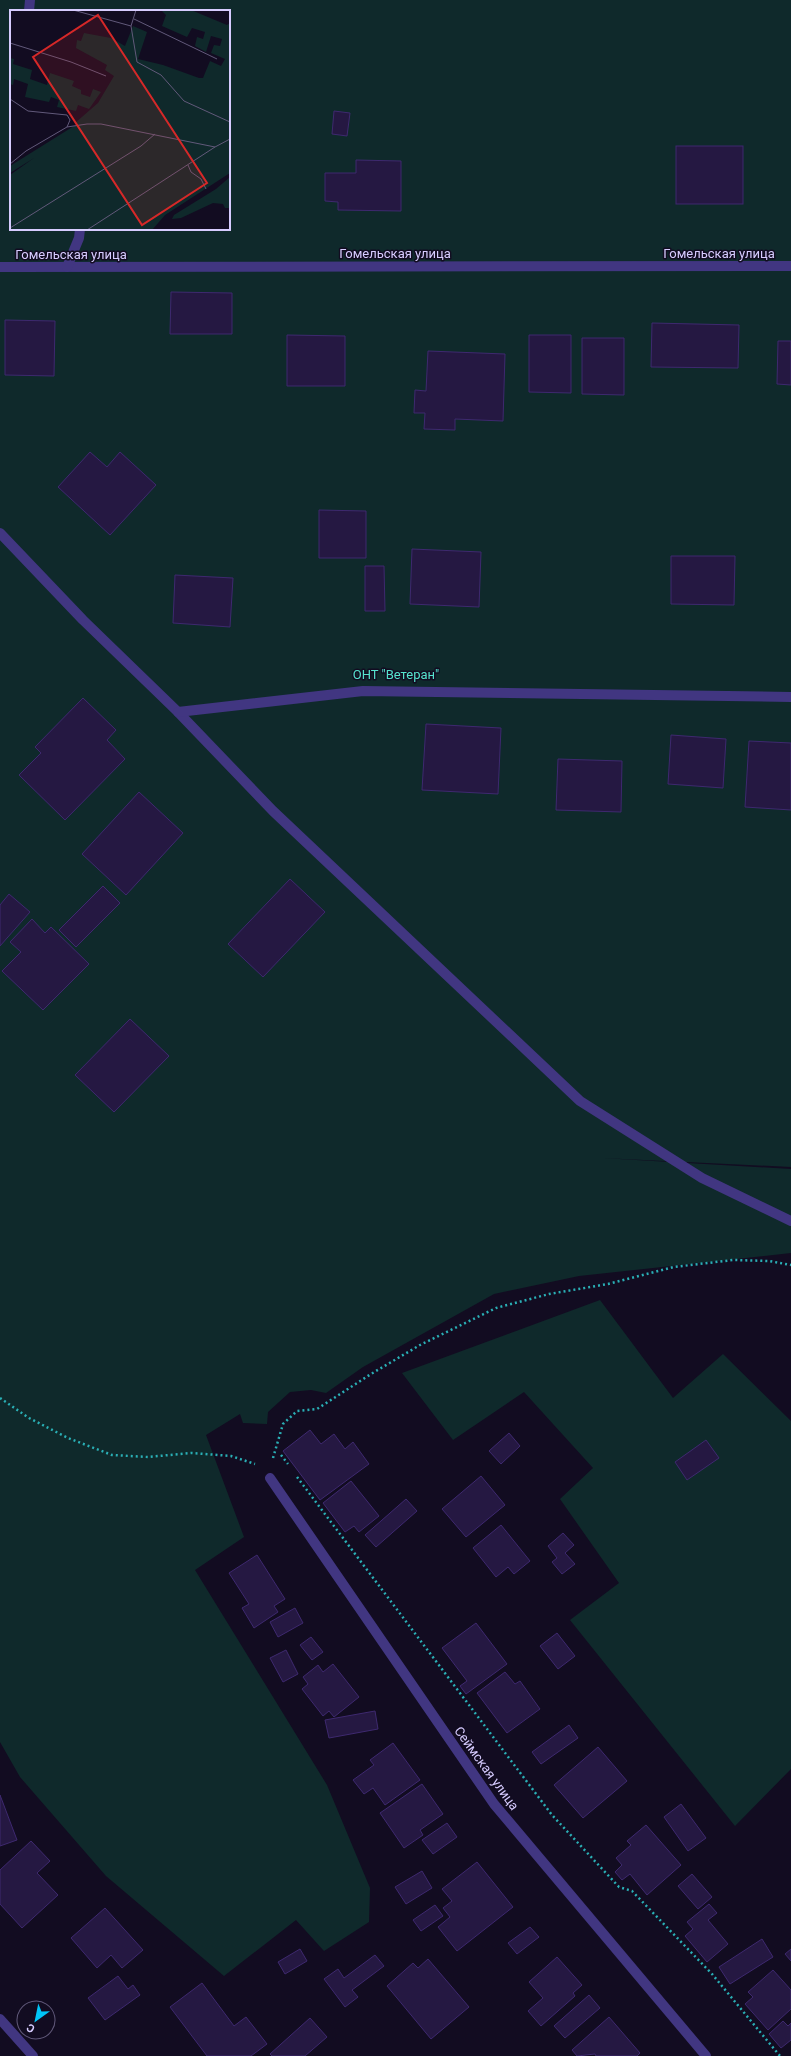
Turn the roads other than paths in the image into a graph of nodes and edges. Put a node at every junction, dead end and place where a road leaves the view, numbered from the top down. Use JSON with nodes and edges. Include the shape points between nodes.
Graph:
{"nodes":[{"id":1,"x":30,"y":0,"type":"edge"},
{"id":2,"x":29,"y":10,"type":"edge"},
{"id":3,"x":80,"y":230,"type":"edge"},
{"id":4,"x":67,"y":266,"type":"junction"},
{"id":5,"x":791,"y":266,"type":"edge"},
{"id":6,"x":0,"y":267,"type":"edge"},
{"id":7,"x":0,"y":533,"type":"edge"},
{"id":8,"x":791,"y":697,"type":"edge"},
{"id":9,"x":178,"y":712,"type":"junction"},
{"id":10,"x":791,"y":1221,"type":"edge"},
{"id":11,"x":270,"y":1478,"type":"road end"},
{"id":12,"x":0,"y":2019,"type":"edge"},
{"id":13,"x":33,"y":2056,"type":"edge"},
{"id":14,"x":706,"y":2056,"type":"edge"}],
"edges":[{"from":1,"to":2,"type":"street"},
{"from":3,"to":4,"type":"street"},
{"from":4,"to":5,"type":"street","name":"Гомельская улица"},
{"from":4,"to":6,"type":"street","name":"Гомельская улица"},
{"from":7,"to":9,"type":"street","via":[[83,620]]},
{"from":8,"to":9,"type":"street","via":[[363,691]]},
{"from":9,"to":10,"type":"street","via":[[273,811],[580,1101],[702,1178]]},
{"from":11,"to":14,"type":"street","name":"Сеймская улица","via":[[494,1804]]},
{"from":12,"to":13,"type":"street"}]}
